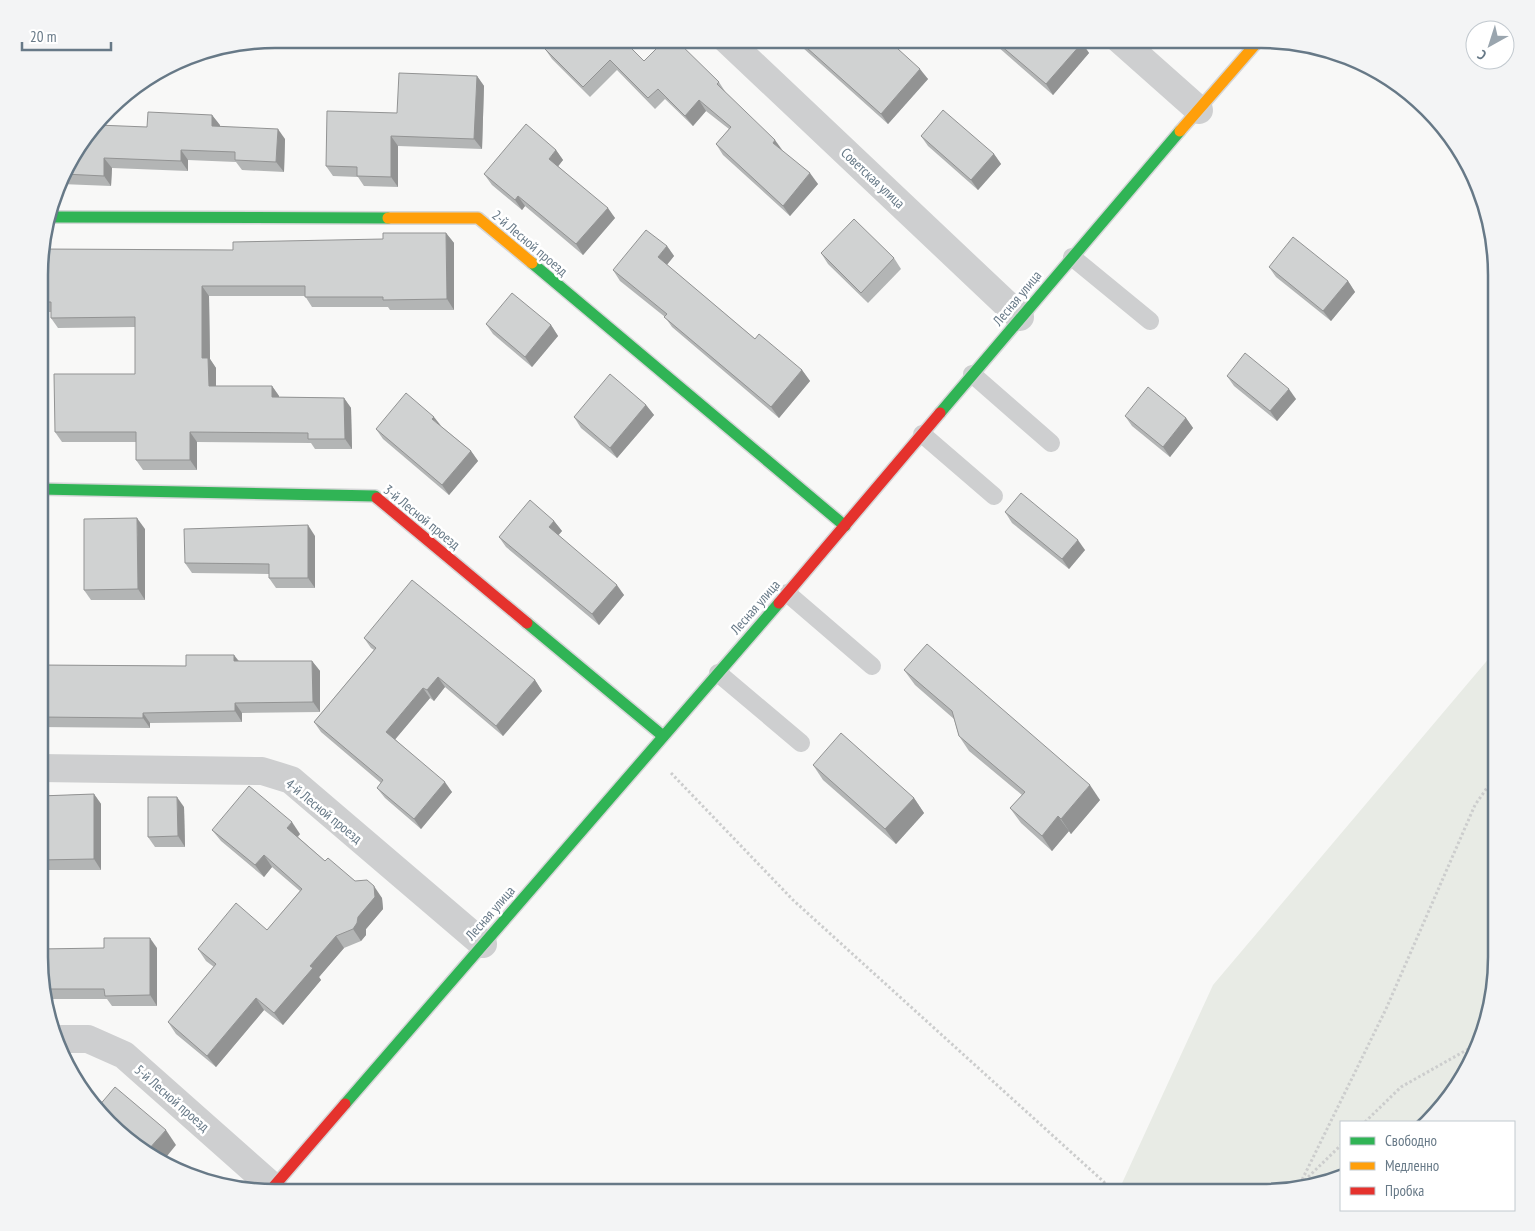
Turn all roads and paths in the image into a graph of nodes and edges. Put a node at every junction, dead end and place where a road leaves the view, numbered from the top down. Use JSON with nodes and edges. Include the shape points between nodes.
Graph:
{"nodes":[{"id":1,"x":736,"y":48,"type":"edge"},
{"id":2,"x":1129,"y":48,"type":"edge"},
{"id":3,"x":1252,"y":48,"type":"edge"},
{"id":4,"x":1199,"y":110,"type":"junction"},
{"id":5,"x":55,"y":217,"type":"edge"},
{"id":6,"x":1072,"y":257,"type":"junction"},
{"id":7,"x":1020,"y":317,"type":"junction"},
{"id":8,"x":1150,"y":321,"type":"dead end"},
{"id":9,"x":972,"y":374,"type":"junction"},
{"id":10,"x":922,"y":434,"type":"junction"},
{"id":11,"x":1051,"y":443,"type":"dead end"},
{"id":12,"x":48,"y":489,"type":"edge"},
{"id":13,"x":994,"y":496,"type":"dead end"},
{"id":14,"x":845,"y":526,"type":"junction"},
{"id":15,"x":787,"y":593,"type":"junction"},
{"id":16,"x":872,"y":666,"type":"dead end"},
{"id":17,"x":718,"y":673,"type":"junction"},
{"id":18,"x":663,"y":736,"type":"junction"},
{"id":19,"x":801,"y":743,"type":"dead end"},
{"id":20,"x":48,"y":768,"type":"edge"},
{"id":21,"x":671,"y":773,"type":"dead end"},
{"id":22,"x":1488,"y":786,"type":"edge"},
{"id":23,"x":483,"y":944,"type":"junction"},
{"id":24,"x":63,"y":1039,"type":"edge"},
{"id":25,"x":1467,"y":1050,"type":"edge"},
{"id":26,"x":1366,"y":1121,"type":"edge"},
{"id":27,"x":1340,"y":1146,"type":"edge"},
{"id":28,"x":1305,"y":1179,"type":"edge"},
{"id":29,"x":1302,"y":1180,"type":"edge"},
{"id":30,"x":265,"y":1183,"type":"edge"},
{"id":31,"x":275,"y":1184,"type":"edge"},
{"id":32,"x":1104,"y":1184,"type":"edge"}],
"edges":[{"from":1,"to":7,"type":"street","name":"Советская улица"},
{"from":2,"to":4,"type":"street"},
{"from":3,"to":4,"type":"street","name":"Лесная улица"},
{"from":4,"to":6,"type":"street","name":"Лесная улица"},
{"from":5,"to":14,"type":"street","name":"2-й Лесной проезд","via":[[478,218]]},
{"from":6,"to":7,"type":"street","name":"Лесная улица"},
{"from":6,"to":8,"type":"lane"},
{"from":7,"to":9,"type":"street","name":"Лесная улица"},
{"from":9,"to":10,"type":"street","name":"Лесная улица"},
{"from":9,"to":11,"type":"lane"},
{"from":10,"to":13,"type":"lane"},
{"from":10,"to":14,"type":"street","name":"Лесная улица"},
{"from":12,"to":18,"type":"street","name":"3-й Лесной проезд","via":[[375,496]]},
{"from":14,"to":15,"type":"street","name":"Лесная улица"},
{"from":15,"to":16,"type":"lane"},
{"from":15,"to":17,"type":"street","name":"Лесная улица"},
{"from":17,"to":18,"type":"street","name":"Лесная улица"},
{"from":17,"to":19,"type":"lane"},
{"from":18,"to":23,"type":"street","name":"Лесная улица"},
{"from":20,"to":23,"type":"street","name":"4-й Лесной проезд","via":[[262,771],[290,780]]},
{"from":21,"to":32,"type":"path","via":[[793,900]]},
{"from":22,"to":29,"type":"path","via":[[1475,805],[1386,1009]]},
{"from":23,"to":31,"type":"street","name":"Лесная улица"},
{"from":24,"to":30,"type":"street","name":"5-й Лесной проезд","via":[[88,1038],[124,1055]]},
{"from":25,"to":26,"type":"path","via":[[1401,1087]]},
{"from":27,"to":28,"type":"path"}]}
